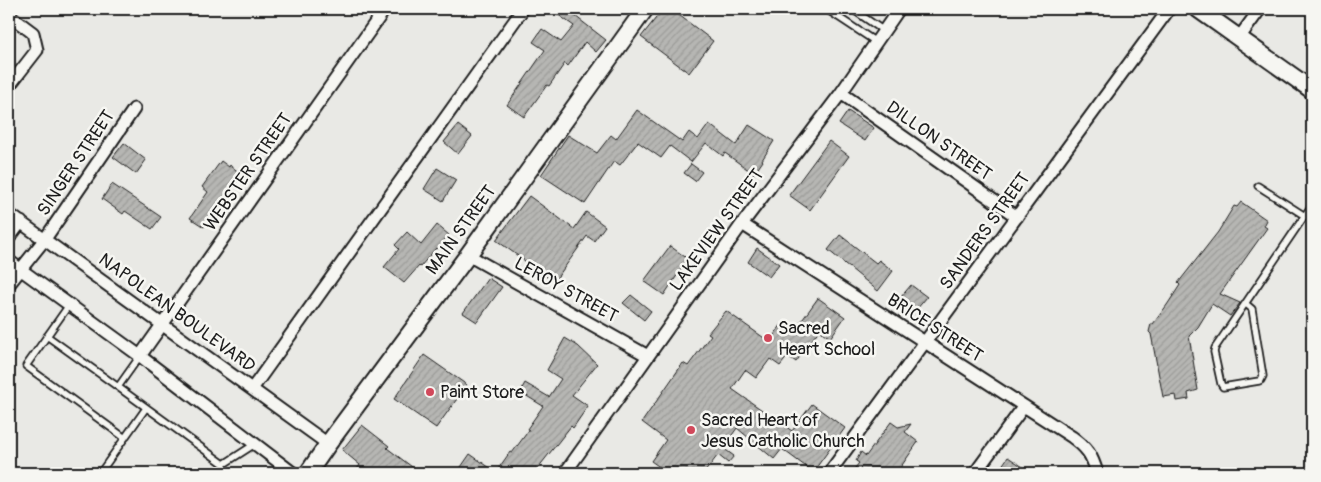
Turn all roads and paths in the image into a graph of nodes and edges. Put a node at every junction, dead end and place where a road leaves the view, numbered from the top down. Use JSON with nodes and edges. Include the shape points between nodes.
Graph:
{"nodes":[{"id":1,"x":385,"y":9,"type":"edge"},
{"id":2,"x":523,"y":9,"type":"edge"},
{"id":3,"x":644,"y":9,"type":"edge"},
{"id":4,"x":826,"y":9,"type":"edge"},
{"id":5,"x":852,"y":9,"type":"edge"},
{"id":6,"x":899,"y":9,"type":"edge"},
{"id":7,"x":1170,"y":9,"type":"edge"},
{"id":8,"x":1198,"y":9,"type":"edge"},
{"id":9,"x":1260,"y":9,"type":"edge"},
{"id":10,"x":9,"y":15,"type":"edge"},
{"id":11,"x":884,"y":31,"type":"junction"},
{"id":12,"x":1239,"y":38,"type":"junction"},
{"id":13,"x":876,"y":42,"type":"junction"},
{"id":14,"x":9,"y":86,"type":"edge"},
{"id":15,"x":1312,"y":90,"type":"edge"},
{"id":16,"x":841,"y":93,"type":"junction"},
{"id":17,"x":134,"y":109,"type":"dead end"},
{"id":18,"x":1258,"y":186,"type":"dead end"},
{"id":19,"x":1312,"y":205,"type":"edge"},
{"id":20,"x":9,"y":214,"type":"edge"},
{"id":21,"x":1305,"y":216,"type":"junction"},
{"id":22,"x":1017,"y":217,"type":"junction"},
{"id":23,"x":21,"y":222,"type":"junction"},
{"id":24,"x":742,"y":224,"type":"junction"},
{"id":25,"x":9,"y":238,"type":"edge"},
{"id":26,"x":45,"y":239,"type":"junction"},
{"id":27,"x":468,"y":255,"type":"junction"},
{"id":28,"x":9,"y":261,"type":"edge"},
{"id":29,"x":20,"y":269,"type":"junction"},
{"id":30,"x":9,"y":284,"type":"edge"},
{"id":31,"x":1246,"y":304,"type":"junction"},
{"id":32,"x":69,"y":305,"type":"junction"},
{"id":33,"x":163,"y":324,"type":"junction"},
{"id":34,"x":47,"y":336,"type":"junction"},
{"id":35,"x":925,"y":342,"type":"junction"},
{"id":36,"x":140,"y":356,"type":"junction"},
{"id":37,"x":648,"y":356,"type":"junction"},
{"id":38,"x":118,"y":387,"type":"junction"},
{"id":39,"x":252,"y":389,"type":"junction"},
{"id":40,"x":1024,"y":406,"type":"junction"},
{"id":41,"x":146,"y":408,"type":"junction"},
{"id":42,"x":125,"y":438,"type":"junction"},
{"id":43,"x":255,"y":444,"type":"junction"},
{"id":44,"x":328,"y":444,"type":"junction"},
{"id":45,"x":100,"y":473,"type":"edge"},
{"id":46,"x":293,"y":473,"type":"edge"},
{"id":47,"x":308,"y":473,"type":"edge"},
{"id":48,"x":564,"y":473,"type":"edge"},
{"id":49,"x":829,"y":473,"type":"edge"},
{"id":50,"x":975,"y":473,"type":"edge"},
{"id":51,"x":1097,"y":473,"type":"edge"}],
"edges":[{"from":1,"to":33,"type":"street","name":"WEBSTER STREET"},
{"from":2,"to":39,"type":"street"},
{"from":3,"to":27,"type":"main road","name":"MAIN STREET"},
{"from":4,"to":13,"type":"lane"},
{"from":5,"to":11,"type":"lane"},
{"from":6,"to":11,"type":"street","name":"LAKEVIEW STREET"},
{"from":7,"to":22,"type":"street","name":"SANDERS STREET"},
{"from":8,"to":12,"type":"main road"},
{"from":9,"to":12,"type":"street"},
{"from":10,"to":14,"type":"street","via":[[33,33],[37,50]]},
{"from":11,"to":13,"type":"street","name":"LAKEVIEW STREET"},
{"from":12,"to":15,"type":"main road"},
{"from":13,"to":16,"type":"street","name":"LAKEVIEW STREET"},
{"from":16,"to":22,"type":"street","name":"DILLON STREET"},
{"from":16,"to":24,"type":"street","name":"LAKEVIEW STREET"},
{"from":17,"to":26,"type":"street","name":"SINGER STREET"},
{"from":18,"to":21,"type":"lane"},
{"from":19,"to":21,"type":"lane"},
{"from":20,"to":23,"type":"street","name":"NAPOLEAN BOULEVARD"},
{"from":21,"to":31,"type":"lane"},
{"from":22,"to":35,"type":"street","name":"SANDERS STREET"},
{"from":23,"to":25,"type":"street"},
{"from":23,"to":26,"type":"street","name":"NAPOLEAN BOULEVARD"},
{"from":24,"to":35,"type":"street","name":"BRICE STREET"},
{"from":24,"to":37,"type":"street","name":"LAKEVIEW STREET"},
{"from":26,"to":29,"type":"street","name":"SINGER STREET"},
{"from":26,"to":33,"type":"street","name":"NAPOLEAN BOULEVARD"},
{"from":27,"to":37,"type":"street","name":"LEROY STREET"},
{"from":27,"to":44,"type":"main road","name":"MAIN STREET"},
{"from":28,"to":29,"type":"street"},
{"from":29,"to":30,"type":"street","name":"SINGER STREET"},
{"from":29,"to":32,"type":"street"},
{"from":31,"to":31,"type":"lane","via":[[1215,348],[1223,387],[1262,380],[1252,309]]},
{"from":32,"to":34,"type":"lane"},
{"from":32,"to":36,"type":"street"},
{"from":33,"to":36,"type":"street","name":"WEBSTER STREET"},
{"from":33,"to":39,"type":"street","name":"NAPOLEAN BOULEVARD"},
{"from":34,"to":38,"type":"lane"},
{"from":34,"to":42,"type":"lane","via":[[26,366]]},
{"from":35,"to":40,"type":"street","name":"BRICE STREET"},
{"from":35,"to":49,"type":"street","name":"SANDERS STREET"},
{"from":36,"to":38,"type":"lane"},
{"from":36,"to":43,"type":"street"},
{"from":37,"to":48,"type":"street","name":"LAKEVIEW STREET"},
{"from":38,"to":41,"type":"lane"},
{"from":39,"to":44,"type":"street","name":"NAPOLEAN BOULEVARD"},
{"from":40,"to":50,"type":"street"},
{"from":40,"to":51,"type":"street","name":"BRICE STREET","via":[[1085,447]]},
{"from":41,"to":42,"type":"lane"},
{"from":41,"to":43,"type":"lane","via":[[224,464]]},
{"from":42,"to":45,"type":"lane"},
{"from":43,"to":46,"type":"street"},
{"from":44,"to":47,"type":"main road","name":"MAIN STREET"}]}
